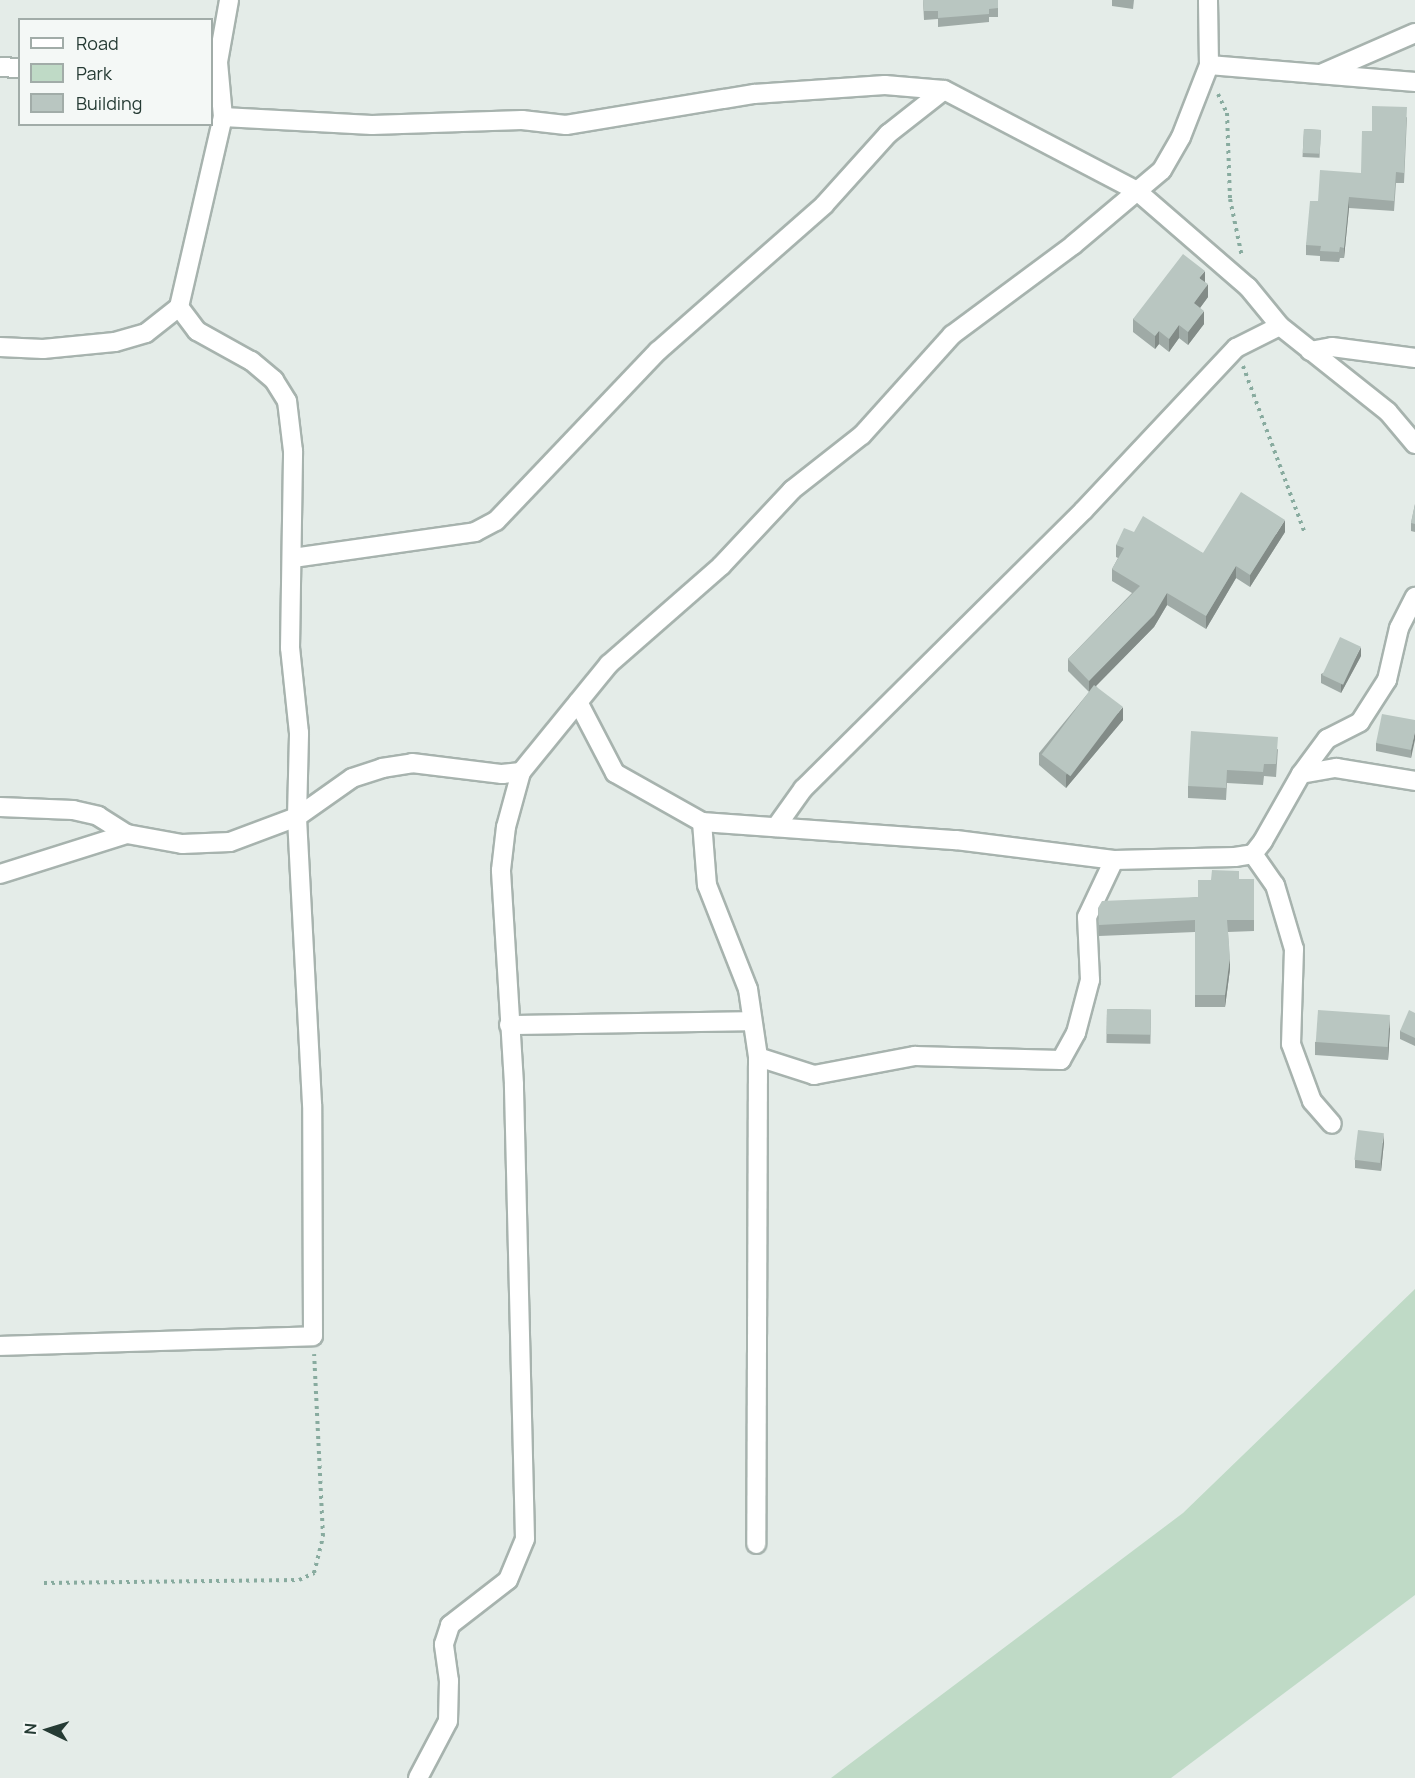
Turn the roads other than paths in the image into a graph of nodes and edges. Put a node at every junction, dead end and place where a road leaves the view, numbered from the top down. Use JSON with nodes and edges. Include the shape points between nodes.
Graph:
{"nodes":[{"id":1,"x":229,"y":0,"type":"edge"},
{"id":2,"x":1208,"y":0,"type":"edge"},
{"id":3,"x":1415,"y":33,"type":"edge"},
{"id":4,"x":215,"y":62,"type":"edge"},
{"id":5,"x":0,"y":67,"type":"edge"},
{"id":6,"x":18,"y":68,"type":"edge"},
{"id":7,"x":1207,"y":72,"type":"junction"},
{"id":8,"x":1319,"y":75,"type":"junction"},
{"id":9,"x":1415,"y":82,"type":"edge"},
{"id":10,"x":944,"y":90,"type":"junction"},
{"id":11,"x":224,"y":117,"type":"junction"},
{"id":12,"x":1137,"y":191,"type":"junction"},
{"id":13,"x":179,"y":307,"type":"junction"},
{"id":14,"x":1280,"y":326,"type":"junction"},
{"id":15,"x":0,"y":347,"type":"edge"},
{"id":16,"x":1310,"y":351,"type":"junction"},
{"id":17,"x":1415,"y":358,"type":"edge"},
{"id":18,"x":1415,"y":444,"type":"edge"},
{"id":19,"x":293,"y":558,"type":"junction"},
{"id":20,"x":1415,"y":597,"type":"edge"},
{"id":21,"x":578,"y":702,"type":"junction"},
{"id":22,"x":521,"y":772,"type":"junction"},
{"id":23,"x":1301,"y":774,"type":"junction"},
{"id":24,"x":1415,"y":781,"type":"edge"},
{"id":25,"x":0,"y":807,"type":"edge"},
{"id":26,"x":297,"y":817,"type":"junction"},
{"id":27,"x":702,"y":822,"type":"junction"},
{"id":28,"x":776,"y":826,"type":"junction"},
{"id":29,"x":127,"y":834,"type":"junction"},
{"id":30,"x":1253,"y":854,"type":"junction"},
{"id":31,"x":1114,"y":860,"type":"junction"},
{"id":32,"x":0,"y":874,"type":"edge"},
{"id":33,"x":752,"y":1021,"type":"junction"},
{"id":34,"x":509,"y":1025,"type":"junction"},
{"id":35,"x":758,"y":1057,"type":"junction"},
{"id":36,"x":1332,"y":1124,"type":"dead end"},
{"id":37,"x":0,"y":1346,"type":"edge"},
{"id":38,"x":756,"y":1544,"type":"dead end"},
{"id":39,"x":418,"y":1778,"type":"edge"}],
"edges":[{"from":1,"to":4,"type":"street"},
{"from":2,"to":7,"type":"street"},
{"from":3,"to":8,"type":"street"},
{"from":4,"to":11,"type":"street"},
{"from":5,"to":6,"type":"street"},
{"from":7,"to":8,"type":"street"},
{"from":7,"to":12,"type":"street","via":[[1181,137],[1162,170]]},
{"from":8,"to":9,"type":"street"},
{"from":10,"to":11,"type":"street","via":[[885,85],[754,94],[566,125],[522,120],[372,124]]},
{"from":10,"to":12,"type":"street"},
{"from":10,"to":19,"type":"street","via":[[888,134],[824,205],[658,351],[496,521],[475,532]]},
{"from":11,"to":13,"type":"street"},
{"from":12,"to":14,"type":"street","via":[[1248,287]]},
{"from":12,"to":21,"type":"street","via":[[952,335],[862,435],[792,490],[721,567],[609,664]]},
{"from":13,"to":15,"type":"street","via":[[146,333],[115,342],[43,349]]},
{"from":13,"to":19,"type":"street","via":[[197,331],[250,361],[274,380],[286,401],[293,451]]},
{"from":14,"to":16,"type":"street"},
{"from":14,"to":28,"type":"street","via":[[1236,348],[1083,511],[803,789]]},
{"from":16,"to":17,"type":"street","via":[[1332,347]]},
{"from":16,"to":18,"type":"street","via":[[1388,412]]},
{"from":19,"to":26,"type":"street","via":[[290,648],[299,733]]},
{"from":20,"to":23,"type":"street","via":[[1399,628],[1387,680],[1360,722],[1327,739]]},
{"from":21,"to":22,"type":"street"},
{"from":21,"to":27,"type":"street","via":[[615,773]]},
{"from":22,"to":26,"type":"street","via":[[502,774],[412,764],[382,768],[352,778]]},
{"from":22,"to":34,"type":"street","via":[[506,827],[501,870]]},
{"from":23,"to":24,"type":"street","via":[[1336,768]]},
{"from":23,"to":30,"type":"street"},
{"from":25,"to":29,"type":"street","via":[[73,810],[98,816]]},
{"from":26,"to":29,"type":"street","via":[[230,842],[182,844]]},
{"from":26,"to":37,"type":"street","via":[[312,1104],[313,1336]]},
{"from":27,"to":28,"type":"street"},
{"from":27,"to":33,"type":"street","via":[[707,885],[748,989]]},
{"from":28,"to":31,"type":"street","via":[[956,840]]},
{"from":29,"to":32,"type":"street"},
{"from":30,"to":31,"type":"street"},
{"from":30,"to":36,"type":"street","via":[[1275,885],[1294,949],[1291,1044],[1312,1101]]},
{"from":31,"to":35,"type":"street","via":[[1087,917],[1090,980],[1076,1033],[1060,1060],[915,1056],[814,1075]]},
{"from":33,"to":34,"type":"street"},
{"from":33,"to":35,"type":"street"},
{"from":34,"to":39,"type":"street","via":[[525,1539],[508,1580],[450,1625],[444,1644],[449,1681],[448,1721]]},
{"from":35,"to":38,"type":"street"}]}
